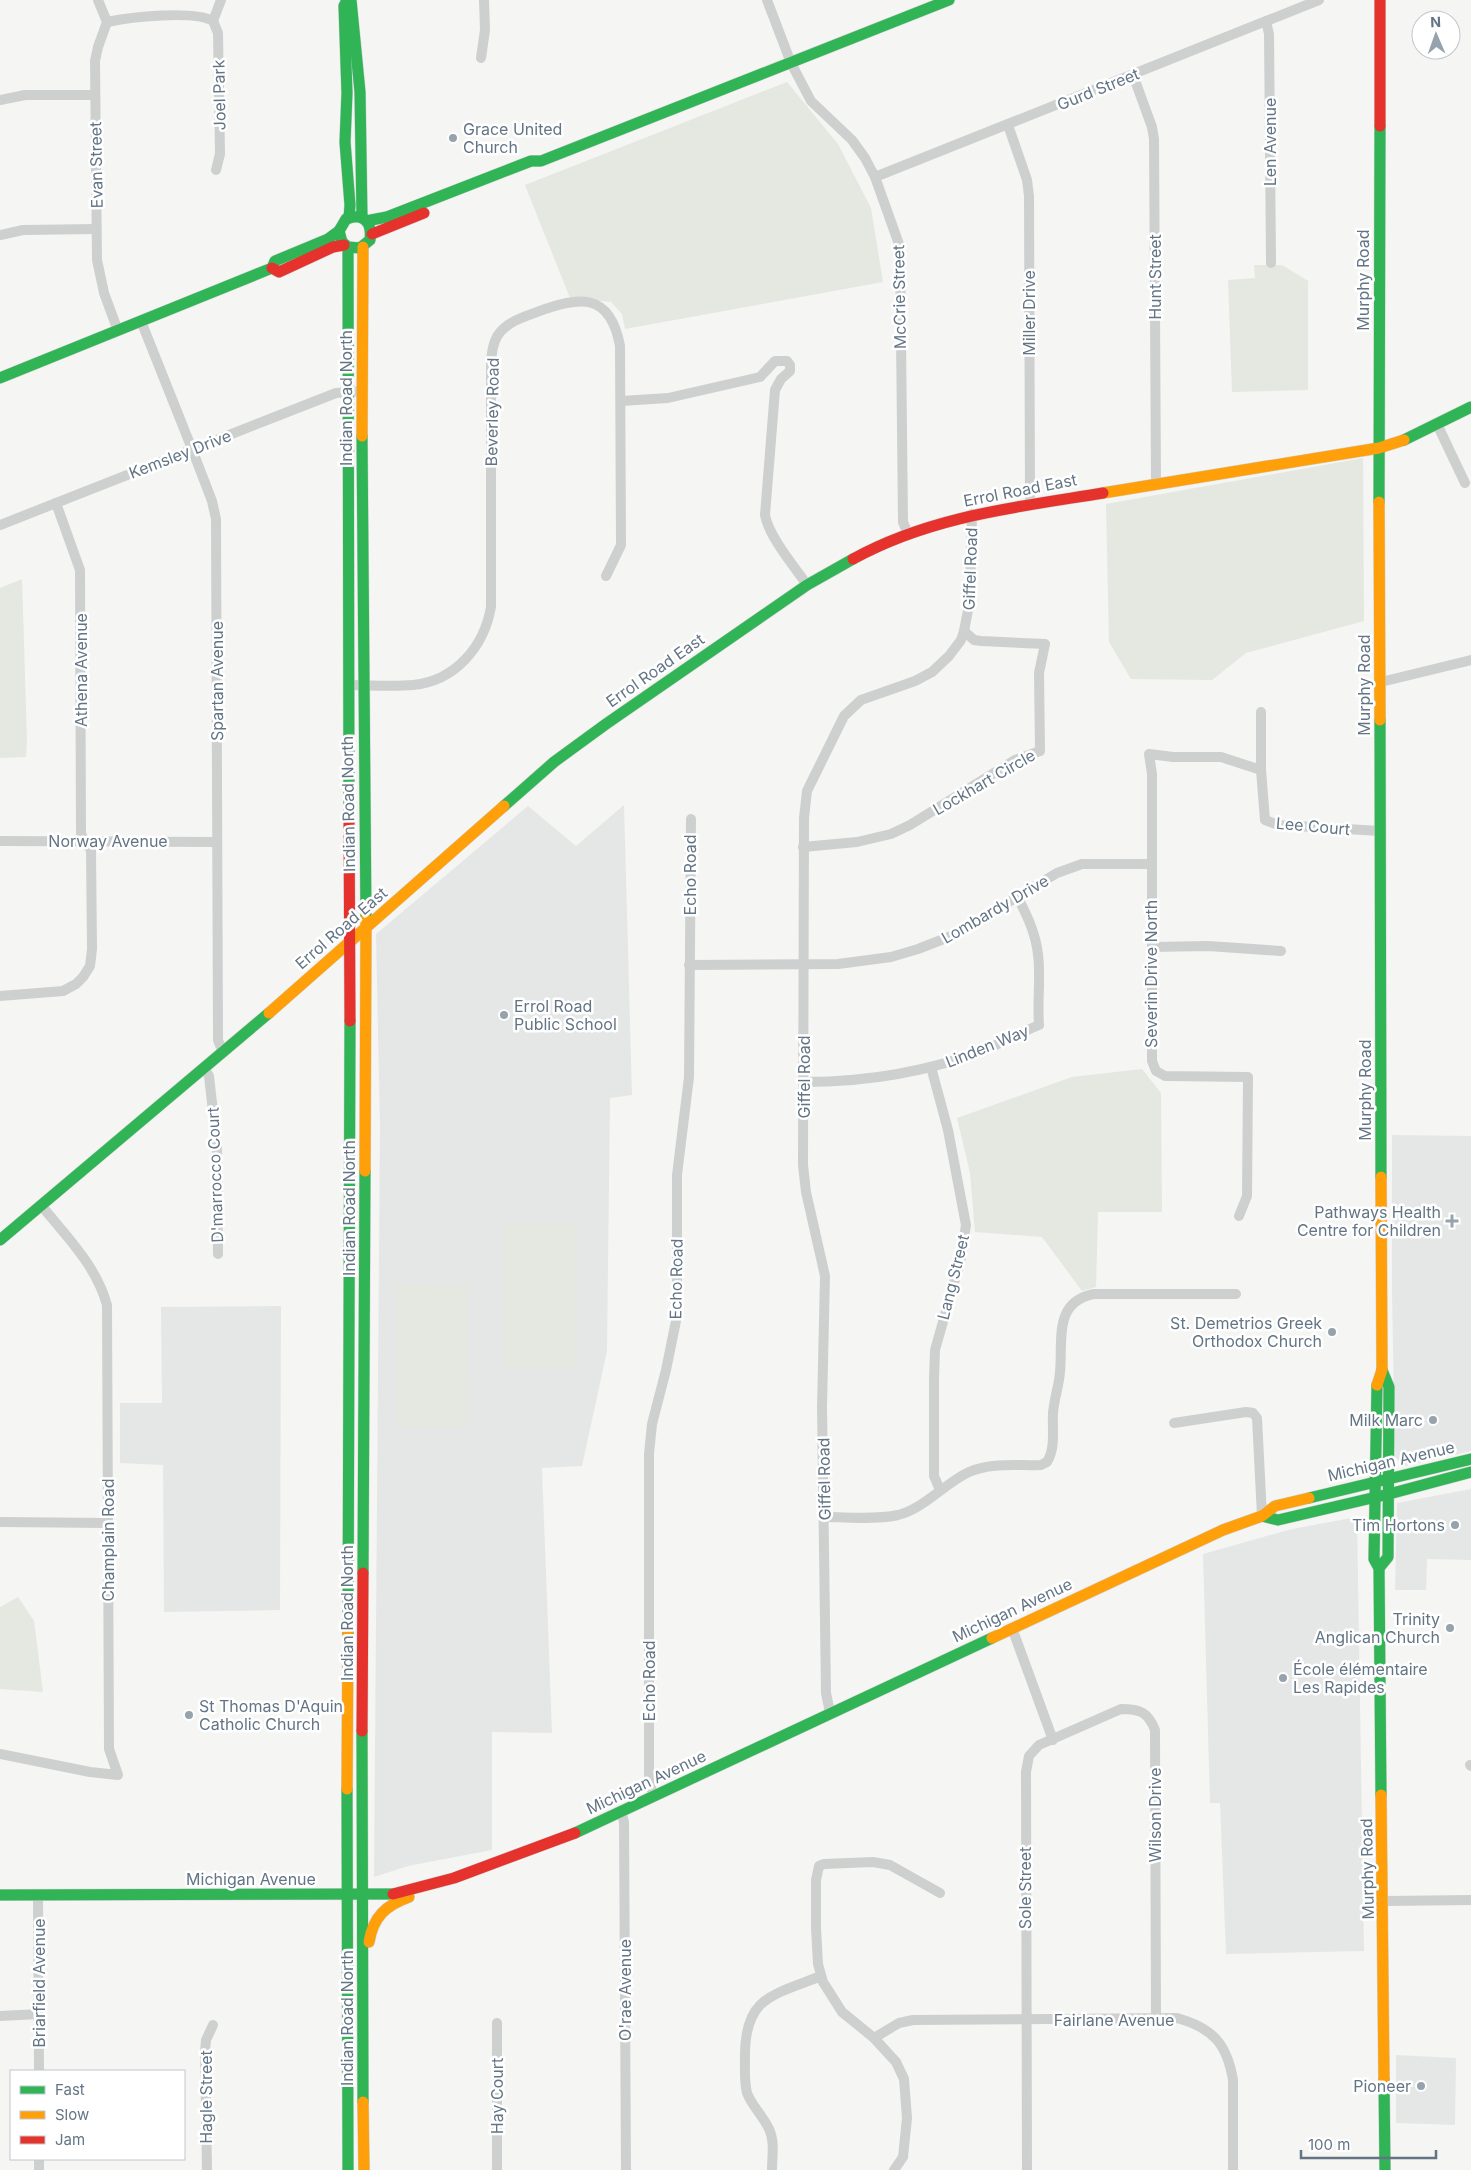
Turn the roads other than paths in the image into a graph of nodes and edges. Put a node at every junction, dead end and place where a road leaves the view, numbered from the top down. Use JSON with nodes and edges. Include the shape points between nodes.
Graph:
{"nodes":[{"id":1,"x":98,"y":0,"type":"edge"},
{"id":2,"x":221,"y":0,"type":"edge"},
{"id":3,"x":347,"y":0,"type":"edge"},
{"id":4,"x":351,"y":0,"type":"edge"},
{"id":5,"x":484,"y":0,"type":"edge"},
{"id":6,"x":767,"y":0,"type":"edge"},
{"id":7,"x":949,"y":0,"type":"edge"},
{"id":8,"x":1319,"y":0,"type":"edge"},
{"id":9,"x":1380,"y":0,"type":"edge"},
{"id":10,"x":213,"y":21,"type":"junction"},
{"id":11,"x":1266,"y":21,"type":"junction"},
{"id":12,"x":107,"y":22,"type":"junction"},
{"id":13,"x":481,"y":58,"type":"dead end"},
{"id":14,"x":791,"y":63,"type":"junction"},
{"id":15,"x":1133,"y":75,"type":"junction"},
{"id":16,"x":95,"y":95,"type":"junction"},
{"id":17,"x":0,"y":100,"type":"edge"},
{"id":18,"x":1008,"y":125,"type":"junction"},
{"id":19,"x":541,"y":161,"type":"junction"},
{"id":20,"x":216,"y":170,"type":"dead end"},
{"id":21,"x":875,"y":177,"type":"junction"},
{"id":22,"x":348,"y":218,"type":"junction"},
{"id":23,"x":364,"y":219,"type":"junction"},
{"id":24,"x":96,"y":230,"type":"junction"},
{"id":25,"x":339,"y":231,"type":"junction"},
{"id":26,"x":372,"y":234,"type":"junction"},
{"id":27,"x":0,"y":235,"type":"edge"},
{"id":28,"x":346,"y":246,"type":"junction"},
{"id":29,"x":363,"y":247,"type":"junction"},
{"id":30,"x":1271,"y":263,"type":"dead end"},
{"id":31,"x":272,"y":268,"type":"junction"},
{"id":32,"x":141,"y":321,"type":"junction"},
{"id":33,"x":118,"y":331,"type":"junction"},
{"id":34,"x":0,"y":378,"type":"edge"},
{"id":35,"x":347,"y":391,"type":"junction"},
{"id":36,"x":362,"y":391,"type":"junction"},
{"id":37,"x":620,"y":401,"type":"junction"},
{"id":38,"x":1471,"y":407,"type":"edge"},
{"id":39,"x":1437,"y":424,"type":"junction"},
{"id":40,"x":1379,"y":448,"type":"junction"},
{"id":41,"x":192,"y":449,"type":"junction"},
{"id":42,"x":1156,"y":483,"type":"junction"},
{"id":43,"x":1465,"y":483,"type":"dead end"},
{"id":44,"x":56,"y":503,"type":"junction"},
{"id":45,"x":1030,"y":504,"type":"junction"},
{"id":46,"x":972,"y":514,"type":"junction"},
{"id":47,"x":0,"y":525,"type":"edge"},
{"id":48,"x":908,"y":534,"type":"junction"},
{"id":49,"x":606,"y":576,"type":"dead end"},
{"id":50,"x":807,"y":585,"type":"junction"},
{"id":51,"x":964,"y":631,"type":"junction"},
{"id":52,"x":1471,"y":660,"type":"edge"},
{"id":53,"x":1381,"y":682,"type":"junction"},
{"id":54,"x":348,"y":685,"type":"junction"},
{"id":55,"x":363,"y":685,"type":"junction"},
{"id":56,"x":1261,"y":712,"type":"dead end"},
{"id":57,"x":1261,"y":770,"type":"junction"},
{"id":58,"x":690,"y":819,"type":"dead end"},
{"id":59,"x":1380,"y":832,"type":"junction"},
{"id":60,"x":0,"y":841,"type":"edge"},
{"id":61,"x":84,"y":841,"type":"junction"},
{"id":62,"x":217,"y":842,"type":"junction"},
{"id":63,"x":803,"y":847,"type":"junction"},
{"id":64,"x":1150,"y":864,"type":"junction"},
{"id":65,"x":1017,"y":896,"type":"junction"},
{"id":66,"x":366,"y":927,"type":"junction"},
{"id":67,"x":350,"y":941,"type":"junction"},
{"id":68,"x":1152,"y":947,"type":"junction"},
{"id":69,"x":1281,"y":951,"type":"dead end"},
{"id":70,"x":804,"y":964,"type":"junction"},
{"id":71,"x":690,"y":965,"type":"junction"},
{"id":72,"x":0,"y":996,"type":"edge"},
{"id":73,"x":224,"y":1052,"type":"junction"},
{"id":74,"x":931,"y":1067,"type":"junction"},
{"id":75,"x":204,"y":1068,"type":"junction"},
{"id":76,"x":804,"y":1082,"type":"junction"},
{"id":77,"x":42,"y":1205,"type":"junction"},
{"id":78,"x":1239,"y":1216,"type":"dead end"},
{"id":79,"x":0,"y":1240,"type":"edge"},
{"id":80,"x":218,"y":1254,"type":"dead end"},
{"id":81,"x":1236,"y":1294,"type":"dead end"},
{"id":82,"x":1382,"y":1370,"type":"junction"},
{"id":83,"x":1174,"y":1423,"type":"dead end"},
{"id":84,"x":1471,"y":1459,"type":"edge"},
{"id":85,"x":1471,"y":1472,"type":"edge"},
{"id":86,"x":1389,"y":1478,"type":"junction"},
{"id":87,"x":1375,"y":1481,"type":"junction"},
{"id":88,"x":940,"y":1490,"type":"junction"},
{"id":89,"x":1389,"y":1494,"type":"junction"},
{"id":90,"x":1374,"y":1498,"type":"junction"},
{"id":91,"x":1262,"y":1516,"type":"junction"},
{"id":92,"x":825,"y":1517,"type":"junction"},
{"id":93,"x":0,"y":1522,"type":"edge"},
{"id":94,"x":108,"y":1523,"type":"junction"},
{"id":95,"x":1379,"y":1568,"type":"junction"},
{"id":96,"x":1012,"y":1628,"type":"junction"},
{"id":97,"x":830,"y":1713,"type":"junction"},
{"id":98,"x":1053,"y":1740,"type":"junction"},
{"id":99,"x":0,"y":1754,"type":"edge"},
{"id":100,"x":654,"y":1796,"type":"junction"},
{"id":101,"x":621,"y":1811,"type":"junction"},
{"id":102,"x":454,"y":1878,"type":"junction"},
{"id":103,"x":940,"y":1893,"type":"dead end"},
{"id":104,"x":0,"y":1895,"type":"edge"},
{"id":105,"x":38,"y":1895,"type":"junction"},
{"id":106,"x":347,"y":1895,"type":"junction"},
{"id":107,"x":361,"y":1895,"type":"junction"},
{"id":108,"x":1471,"y":1900,"type":"edge"},
{"id":109,"x":1384,"y":1901,"type":"junction"},
{"id":110,"x":821,"y":1976,"type":"junction"},
{"id":111,"x":363,"y":1980,"type":"junction"},
{"id":112,"x":39,"y":2014,"type":"junction"},
{"id":113,"x":0,"y":2016,"type":"edge"},
{"id":114,"x":1156,"y":2019,"type":"junction"},
{"id":115,"x":1025,"y":2020,"type":"junction"},
{"id":116,"x":497,"y":2023,"type":"dead end"},
{"id":117,"x":213,"y":2025,"type":"dead end"},
{"id":118,"x":874,"y":2038,"type":"junction"},
{"id":119,"x":39,"y":2070,"type":"edge"},
{"id":120,"x":207,"y":2170,"type":"edge"},
{"id":121,"x":348,"y":2170,"type":"edge"},
{"id":122,"x":364,"y":2170,"type":"edge"},
{"id":123,"x":496,"y":2170,"type":"edge"},
{"id":124,"x":626,"y":2170,"type":"edge"},
{"id":125,"x":772,"y":2170,"type":"edge"},
{"id":126,"x":894,"y":2170,"type":"edge"},
{"id":127,"x":1027,"y":2170,"type":"edge"},
{"id":128,"x":1233,"y":2170,"type":"edge"},
{"id":129,"x":1385,"y":2170,"type":"edge"}],
"edges":[{"from":1,"to":12,"type":"street"},
{"from":2,"to":10,"type":"street"},
{"from":3,"to":22,"type":"main road","via":[[344,6]]},
{"from":4,"to":23,"type":"main road","via":[[360,92]]},
{"from":5,"to":13,"type":"street"},
{"from":6,"to":14,"type":"street","name":"McCrie Street"},
{"from":7,"to":14,"type":"main road"},
{"from":8,"to":11,"type":"street","name":"Gurd Street"},
{"from":9,"to":40,"type":"main road","name":"Murphy Road"},
{"from":10,"to":12,"type":"street","via":[[204,17],[142,17]]},
{"from":10,"to":20,"type":"street","name":"Joel Park","via":[[218,33],[220,154]]},
{"from":11,"to":15,"type":"street","name":"Gurd Street"},
{"from":11,"to":30,"type":"street","name":"Len Avenue","via":[[1270,34]]},
{"from":12,"to":16,"type":"street","name":"Evan Street","via":[[96,53]]},
{"from":14,"to":19,"type":"main road"},
{"from":14,"to":21,"type":"street","name":"McCrie Street","via":[[811,101],[852,140]]},
{"from":15,"to":18,"type":"street","name":"Gurd Street"},
{"from":15,"to":42,"type":"street","name":"Hunt Street","via":[[1154,139]]},
{"from":16,"to":17,"type":"street","via":[[24,95]]},
{"from":16,"to":24,"type":"street","name":"Evan Street"},
{"from":18,"to":21,"type":"street","name":"Gurd Street"},
{"from":18,"to":45,"type":"street","name":"Miller Drive","via":[[1027,180],[1029,196]]},
{"from":19,"to":23,"type":"main road","via":[[530,161],[387,217]]},
{"from":19,"to":26,"type":"main road","via":[[535,168]]},
{"from":21,"to":48,"type":"street","name":"McCrie Street","via":[[900,247],[903,522]]},
{"from":22,"to":23,"type":"main road"},
{"from":22,"to":25,"type":"main road"},
{"from":23,"to":26,"type":"main road"},
{"from":24,"to":27,"type":"street","via":[[23,230]]},
{"from":24,"to":33,"type":"street","name":"Evan Street","via":[[99,277]]},
{"from":25,"to":28,"type":"main road","name":"Indian Road North"},
{"from":25,"to":31,"type":"main road","via":[[328,239],[275,261]]},
{"from":26,"to":29,"type":"main road"},
{"from":28,"to":29,"type":"main road"},
{"from":28,"to":31,"type":"main road","via":[[334,247],[278,272]]},
{"from":28,"to":35,"type":"main road","name":"Indian Road North"},
{"from":29,"to":36,"type":"main road","name":"Indian Road North"},
{"from":31,"to":32,"type":"main road"},
{"from":32,"to":33,"type":"main road"},
{"from":32,"to":41,"type":"street","name":"Spartan Avenue"},
{"from":33,"to":34,"type":"main road"},
{"from":35,"to":36,"type":"street","name":"Kemsley Drive"},
{"from":35,"to":41,"type":"street","name":"Kemsley Drive"},
{"from":35,"to":54,"type":"main road","name":"Indian Road North"},
{"from":36,"to":55,"type":"main road","name":"Indian Road North"},
{"from":37,"to":49,"type":"street","name":"Beverley Road","via":[[621,545]]},
{"from":37,"to":50,"type":"street","via":[[668,398],[760,377],[775,361],[787,360],[790,371],[775,390],[766,515],[773,535]]},
{"from":37,"to":55,"type":"street","name":"Beverley Road","via":[[617,330],[609,315],[597,306],[582,300],[567,301],[513,321],[498,334],[491,368],[491,597],[486,628],[468,658],[438,679],[413,685]]},
{"from":38,"to":39,"type":"main road","name":"Errol Road East"},
{"from":39,"to":40,"type":"main road","name":"Errol Road East","via":[[1396,444]]},
{"from":39,"to":43,"type":"street"},
{"from":40,"to":42,"type":"main road","name":"Errol Road East"},
{"from":40,"to":53,"type":"main road","name":"Murphy Road"},
{"from":41,"to":44,"type":"street","name":"Kemsley Drive"},
{"from":41,"to":62,"type":"street","name":"Spartan Avenue","via":[[216,519]]},
{"from":42,"to":45,"type":"main road","name":"Errol Road East"},
{"from":44,"to":47,"type":"street","name":"Kemsley Drive"},
{"from":44,"to":61,"type":"street","name":"Athena Avenue","via":[[80,570],[81,833]]},
{"from":45,"to":46,"type":"main road","name":"Errol Road East"},
{"from":46,"to":48,"type":"main road","name":"Errol Road East"},
{"from":46,"to":51,"type":"street","name":"Giffel Road","via":[[970,600]]},
{"from":48,"to":50,"type":"main road","name":"Errol Road East","via":[[858,556]]},
{"from":50,"to":66,"type":"main road","name":"Errol Road East","via":[[554,762]]},
{"from":51,"to":63,"type":"street","name":"Giffel Road","via":[[949,656],[932,672],[862,700],[844,716],[807,791]]},
{"from":51,"to":63,"type":"street","name":"Lockhart Circle","via":[[974,640],[1045,644],[1039,674],[1040,751],[1015,760],[891,834],[857,842]]},
{"from":52,"to":53,"type":"street"},
{"from":53,"to":59,"type":"main road","name":"Murphy Road"},
{"from":54,"to":55,"type":"street","name":"Beverley Road"},
{"from":54,"to":67,"type":"main road","name":"Indian Road North"},
{"from":55,"to":66,"type":"main road","name":"Indian Road North"},
{"from":56,"to":57,"type":"street","name":"Lee Court"},
{"from":57,"to":59,"type":"street","name":"Lee Court","via":[[1265,820],[1278,824]]},
{"from":57,"to":64,"type":"street","name":"Severin Drive North","via":[[1221,757],[1149,754],[1152,774]]},
{"from":58,"to":71,"type":"street","name":"Echo Road"},
{"from":59,"to":82,"type":"main road","name":"Murphy Road"},
{"from":60,"to":61,"type":"street","name":"Norway Avenue"},
{"from":61,"to":62,"type":"street","name":"Norway Avenue"},
{"from":61,"to":72,"type":"street","name":"Athena Avenue","via":[[91,850],[90,966],[76,984],[63,992]]},
{"from":62,"to":73,"type":"street","name":"Spartan Avenue","via":[[218,1040]]},
{"from":63,"to":70,"type":"street","name":"Giffel Road"},
{"from":64,"to":65,"type":"street","name":"Lombardy Drive","via":[[1073,866]]},
{"from":64,"to":68,"type":"street","name":"Severin Drive North"},
{"from":65,"to":70,"type":"street","name":"Lombardy Drive","via":[[954,935],[918,949],[856,962]]},
{"from":65,"to":74,"type":"street","name":"Linden Way","via":[[1030,921],[1038,950],[1039,1025],[989,1048]]},
{"from":66,"to":67,"type":"main road","name":"Errol Road East"},
{"from":66,"to":107,"type":"main road","name":"Indian Road North"},
{"from":67,"to":73,"type":"main road","name":"Errol Road East"},
{"from":67,"to":106,"type":"main road","name":"Indian Road North"},
{"from":68,"to":69,"type":"street","via":[[1208,946]]},
{"from":68,"to":78,"type":"street","name":"Severin Drive North","via":[[1152,1053],[1156,1071],[1170,1076],[1248,1077],[1248,1196]]},
{"from":70,"to":71,"type":"street","name":"Lombardy Drive"},
{"from":70,"to":76,"type":"street","name":"Giffel Road"},
{"from":71,"to":100,"type":"street","name":"Echo Road","via":[[689,1077],[676,1175],[677,1316],[652,1424],[649,1454],[649,1782]]},
{"from":73,"to":75,"type":"main road","name":"Errol Road East"},
{"from":74,"to":76,"type":"street","name":"Linden Way","via":[[869,1079]]},
{"from":74,"to":88,"type":"street","name":"Lang Street","via":[[948,1130],[966,1225],[961,1258],[935,1350],[934,1476]]},
{"from":75,"to":77,"type":"main road","name":"Errol Road East"},
{"from":75,"to":80,"type":"street","name":"D'marrocco Court","via":[[209,1076],[217,1147]]},
{"from":76,"to":92,"type":"street","name":"Giffel Road","via":[[803,1165],[825,1276],[822,1407]]},
{"from":77,"to":79,"type":"main road","name":"Errol Road East"},
{"from":77,"to":94,"type":"street","name":"Champlain Road","via":[[89,1264],[107,1305]]},
{"from":81,"to":88,"type":"street","via":[[1094,1294],[1073,1302],[1063,1319],[1052,1449],[1047,1462],[979,1468]]},
{"from":82,"to":86,"type":"main road","name":"Murphy Road","via":[[1389,1387]]},
{"from":82,"to":87,"type":"main road","name":"Murphy Road","via":[[1377,1386]]},
{"from":83,"to":91,"type":"street","via":[[1253,1413],[1257,1418]]},
{"from":84,"to":86,"type":"main road","name":"Michigan Avenue"},
{"from":85,"to":89,"type":"main road","name":"Michigan Avenue"},
{"from":86,"to":87,"type":"main road","name":"Michigan Avenue"},
{"from":86,"to":89,"type":"main road","name":"Murphy Road"},
{"from":87,"to":90,"type":"main road","name":"Murphy Road"},
{"from":87,"to":91,"type":"main road","name":"Michigan Avenue","via":[[1275,1506]]},
{"from":88,"to":92,"type":"street","via":[[899,1515]]},
{"from":89,"to":90,"type":"main road","name":"Michigan Avenue"},
{"from":89,"to":95,"type":"main road","name":"Murphy Road","via":[[1388,1557]]},
{"from":90,"to":91,"type":"main road","name":"Michigan Avenue","via":[[1278,1520]]},
{"from":90,"to":95,"type":"main road","name":"Murphy Road","via":[[1374,1559]]},
{"from":91,"to":96,"type":"main road","name":"Michigan Avenue","via":[[1223,1530]]},
{"from":92,"to":97,"type":"street","name":"Giffel Road","via":[[826,1693]]},
{"from":93,"to":94,"type":"street"},
{"from":94,"to":99,"type":"street","name":"Champlain Road","via":[[109,1749],[118,1775]]},
{"from":95,"to":109,"type":"main road","name":"Murphy Road"},
{"from":96,"to":97,"type":"main road","name":"Michigan Avenue"},
{"from":96,"to":98,"type":"street"},
{"from":97,"to":100,"type":"main road","name":"Michigan Avenue"},
{"from":98,"to":114,"type":"street","name":"Wilson Drive","via":[[1121,1709],[1143,1712],[1155,1730]]},
{"from":98,"to":115,"type":"street","name":"Sole Street","via":[[1032,1750],[1026,1772]]},
{"from":100,"to":101,"type":"main road","name":"Michigan Avenue"},
{"from":101,"to":102,"type":"main road","name":"Michigan Avenue","via":[[568,1836]]},
{"from":101,"to":124,"type":"street","name":"O'rae Avenue","via":[[624,1832]]},
{"from":102,"to":107,"type":"main road","name":"Michigan Avenue","via":[[400,1894]]},
{"from":102,"to":111,"type":"main road","via":[[434,1890],[382,1910],[371,1927]]},
{"from":103,"to":110,"type":"street","via":[[897,1868],[881,1863],[829,1862],[820,1866],[816,1880],[816,1928]]},
{"from":104,"to":105,"type":"main road","name":"Michigan Avenue"},
{"from":105,"to":106,"type":"main road","name":"Michigan Avenue"},
{"from":105,"to":112,"type":"street","name":"Briarfield Avenue"},
{"from":106,"to":107,"type":"main road","name":"Michigan Avenue"},
{"from":106,"to":121,"type":"main road","name":"Indian Road North"},
{"from":107,"to":111,"type":"main road","name":"Indian Road North"},
{"from":108,"to":109,"type":"street"},
{"from":109,"to":129,"type":"main road","name":"Murphy Road"},
{"from":110,"to":118,"type":"street","via":[[838,2007]]},
{"from":110,"to":125,"type":"street","via":[[766,2000],[753,2013],[746,2028],[747,2091],[770,2130]]},
{"from":111,"to":122,"type":"main road","name":"Indian Road North"},
{"from":112,"to":113,"type":"street"},
{"from":112,"to":119,"type":"street","name":"Briarfield Avenue"},
{"from":114,"to":115,"type":"street","name":"Fairlane Avenue"},
{"from":114,"to":128,"type":"street","name":"Fairlane Avenue","via":[[1177,2018],[1192,2022],[1225,2048],[1233,2080]]},
{"from":115,"to":118,"type":"street","name":"Fairlane Avenue","via":[[913,2020],[898,2023]]},
{"from":115,"to":127,"type":"street","name":"Sole Street"},
{"from":116,"to":123,"type":"street","name":"Hay Court"},
{"from":117,"to":120,"type":"street","name":"Hagle Street","via":[[205,2052]]},
{"from":118,"to":126,"type":"street","via":[[896,2062],[904,2079],[907,2118],[903,2157]]}]}
